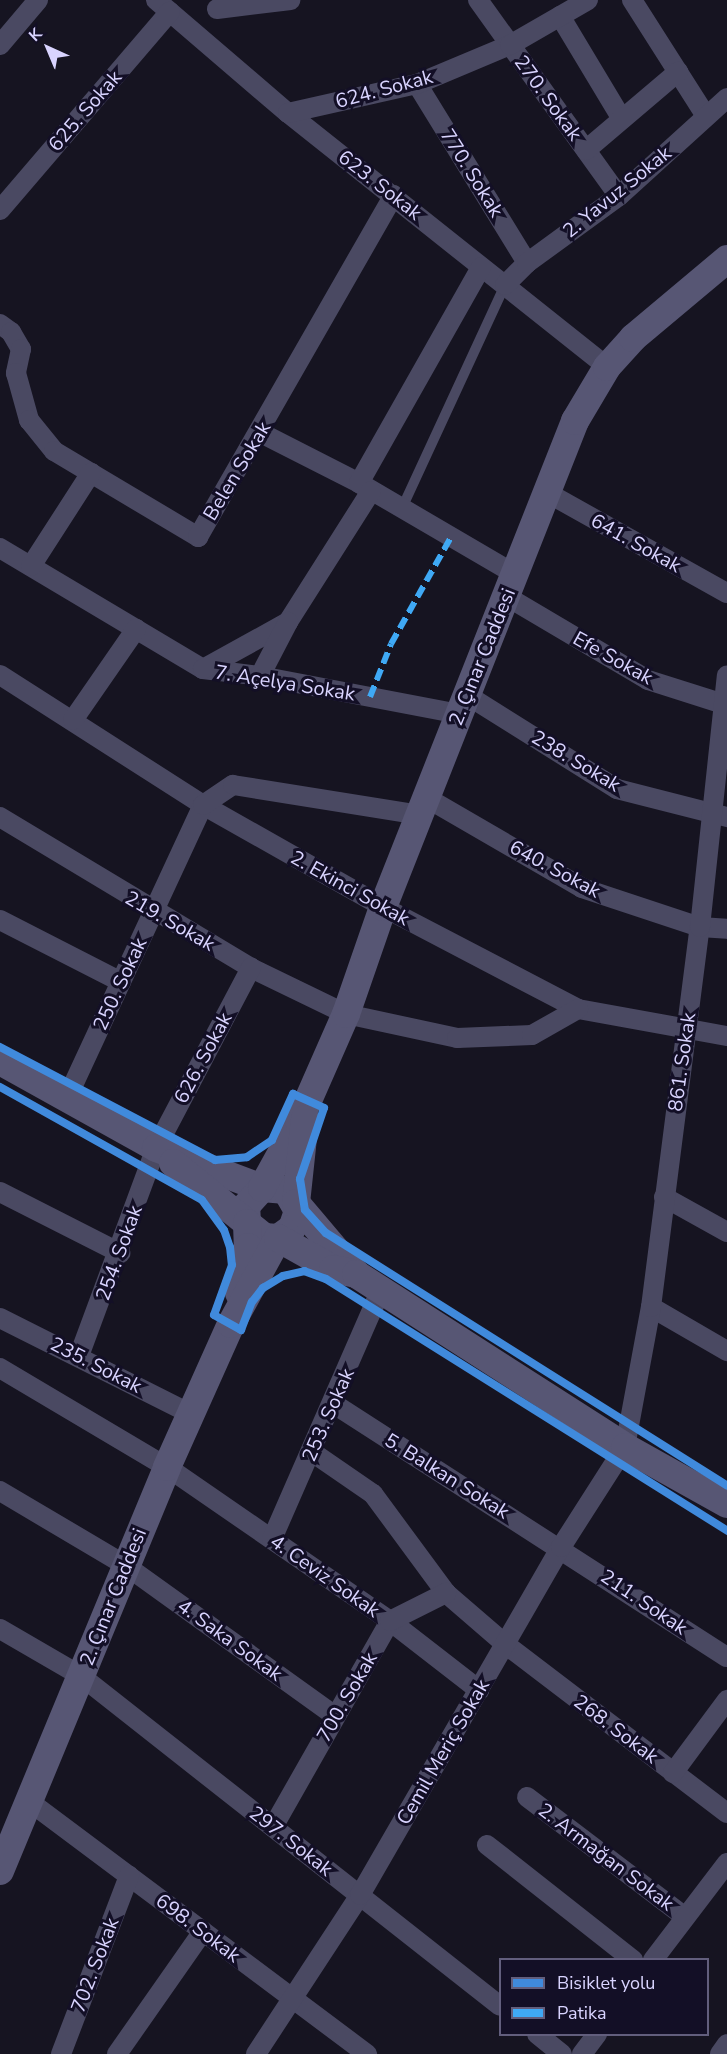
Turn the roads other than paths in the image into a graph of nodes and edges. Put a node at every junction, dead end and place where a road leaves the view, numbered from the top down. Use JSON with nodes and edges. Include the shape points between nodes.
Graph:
{"nodes":[{"id":1,"x":39,"y":0,"type":"edge"},
{"id":2,"x":290,"y":0,"type":"edge"},
{"id":3,"x":478,"y":0,"type":"edge"},
{"id":4,"x":588,"y":0,"type":"edge"},
{"id":5,"x":632,"y":0,"type":"edge"},
{"id":6,"x":217,"y":4,"type":"edge"},
{"id":7,"x":163,"y":6,"type":"edge"},
{"id":8,"x":560,"y":16,"type":"junction"},
{"id":9,"x":208,"y":43,"type":"junction"},
{"id":10,"x":0,"y":45,"type":"edge"},
{"id":11,"x":510,"y":45,"type":"junction"},
{"id":12,"x":678,"y":72,"type":"junction"},
{"id":13,"x":417,"y":84,"type":"junction"},
{"id":14,"x":727,"y":98,"type":"edge"},
{"id":15,"x":288,"y":112,"type":"junction"},
{"id":16,"x":706,"y":117,"type":"junction"},
{"id":17,"x":622,"y":119,"type":"junction"},
{"id":18,"x":586,"y":150,"type":"junction"},
{"id":19,"x":394,"y":195,"type":"junction"},
{"id":20,"x":619,"y":196,"type":"junction"},
{"id":21,"x":0,"y":210,"type":"edge"},
{"id":22,"x":727,"y":258,"type":"edge"},
{"id":23,"x":527,"y":263,"type":"junction"},
{"id":24,"x":481,"y":267,"type":"junction"},
{"id":25,"x":505,"y":285,"type":"junction"},
{"id":26,"x":0,"y":324,"type":"edge"},
{"id":27,"x":608,"y":367,"type":"junction"},
{"id":28,"x":261,"y":433,"type":"junction"},
{"id":29,"x":91,"y":473,"type":"junction"},
{"id":30,"x":365,"y":487,"type":"junction"},
{"id":31,"x":546,"y":492,"type":"junction"},
{"id":32,"x":402,"y":508,"type":"junction"},
{"id":33,"x":0,"y":548,"type":"edge"},
{"id":34,"x":31,"y":566,"type":"junction"},
{"id":35,"x":510,"y":585,"type":"junction"},
{"id":36,"x":727,"y":593,"type":"edge"},
{"id":37,"x":288,"y":622,"type":"junction"},
{"id":38,"x":136,"y":629,"type":"junction"},
{"id":39,"x":203,"y":669,"type":"junction"},
{"id":40,"x":0,"y":675,"type":"edge"},
{"id":41,"x":727,"y":675,"type":"edge"},
{"id":42,"x":261,"y":676,"type":"junction"},
{"id":43,"x":463,"y":705,"type":"junction"},
{"id":44,"x":726,"y":706,"type":"edge"},
{"id":45,"x":74,"y":720,"type":"junction"},
{"id":46,"x":203,"y":805,"type":"junction"},
{"id":47,"x":423,"y":806,"type":"junction"},
{"id":48,"x":719,"y":816,"type":"edge"},
{"id":49,"x":0,"y":817,"type":"edge"},
{"id":50,"x":383,"y":907,"type":"junction"},
{"id":51,"x":153,"y":912,"type":"junction"},
{"id":52,"x":0,"y":920,"type":"edge"},
{"id":53,"x":700,"y":927,"type":"junction"},
{"id":54,"x":727,"y":929,"type":"edge"},
{"id":55,"x":251,"y":968,"type":"junction"},
{"id":56,"x":121,"y":982,"type":"junction"},
{"id":57,"x":578,"y":1009,"type":"junction"},
{"id":58,"x":346,"y":1014,"type":"junction"},
{"id":59,"x":686,"y":1031,"type":"junction"},
{"id":60,"x":727,"y":1036,"type":"edge"},
{"id":61,"x":0,"y":1061,"type":"edge"},
{"id":62,"x":67,"y":1098,"type":"junction"},
{"id":63,"x":309,"y":1102,"type":"junction"},
{"id":64,"x":156,"y":1148,"type":"junction"},
{"id":65,"x":262,"y":1188,"type":"junction"},
{"id":66,"x":0,"y":1192,"type":"edge"},
{"id":67,"x":664,"y":1197,"type":"junction"},
{"id":68,"x":296,"y":1203,"type":"junction"},
{"id":69,"x":248,"y":1223,"type":"junction"},
{"id":70,"x":727,"y":1232,"type":"edge"},
{"id":71,"x":278,"y":1238,"type":"junction"},
{"id":72,"x":120,"y":1253,"type":"junction"},
{"id":73,"x":356,"y":1274,"type":"junction"},
{"id":74,"x":381,"y":1290,"type":"junction"},
{"id":75,"x":651,"y":1307,"type":"junction"},
{"id":76,"x":0,"y":1318,"type":"edge"},
{"id":77,"x":231,"y":1324,"type":"junction"},
{"id":78,"x":727,"y":1351,"type":"edge"},
{"id":79,"x":79,"y":1356,"type":"junction"},
{"id":80,"x":0,"y":1368,"type":"edge"},
{"id":81,"x":334,"y":1404,"type":"junction"},
{"id":82,"x":191,"y":1414,"type":"junction"},
{"id":83,"x":625,"y":1447,"type":"junction"},
{"id":84,"x":312,"y":1452,"type":"junction"},
{"id":85,"x":167,"y":1467,"type":"junction"},
{"id":86,"x":0,"y":1491,"type":"edge"},
{"id":87,"x":727,"y":1504,"type":"edge"},
{"id":88,"x":272,"y":1539,"type":"junction"},
{"id":89,"x":561,"y":1547,"type":"junction"},
{"id":90,"x":125,"y":1565,"type":"junction"},
{"id":91,"x":447,"y":1593,"type":"junction"},
{"id":92,"x":390,"y":1621,"type":"junction"},
{"id":93,"x":0,"y":1629,"type":"edge"},
{"id":94,"x":505,"y":1644,"type":"junction"},
{"id":95,"x":727,"y":1657,"type":"edge"},
{"id":96,"x":81,"y":1676,"type":"junction"},
{"id":97,"x":479,"y":1690,"type":"junction"},
{"id":98,"x":727,"y":1700,"type":"edge"},
{"id":99,"x":335,"y":1716,"type":"junction"},
{"id":100,"x":674,"y":1773,"type":"junction"},
{"id":101,"x":527,"y":1797,"type":"dead end"},
{"id":102,"x":30,"y":1802,"type":"junction"},
{"id":103,"x":727,"y":1813,"type":"edge"},
{"id":104,"x":273,"y":1827,"type":"junction"},
{"id":105,"x":6,"y":1840,"type":"edge"},
{"id":106,"x":487,"y":1845,"type":"dead end"},
{"id":107,"x":727,"y":1863,"type":"edge"},
{"id":108,"x":0,"y":1871,"type":"edge"},
{"id":109,"x":129,"y":1876,"type":"junction"},
{"id":110,"x":360,"y":1895,"type":"junction"},
{"id":111,"x":685,"y":1917,"type":"junction"},
{"id":112,"x":202,"y":1931,"type":"junction"},
{"id":113,"x":632,"y":1958,"type":"edge"},
{"id":114,"x":654,"y":1958,"type":"edge"},
{"id":115,"x":293,"y":1999,"type":"junction"},
{"id":116,"x":499,"y":2004,"type":"edge"},
{"id":117,"x":540,"y":2036,"type":"edge"},
{"id":118,"x":596,"y":2036,"type":"edge"},
{"id":119,"x":727,"y":2044,"type":"edge"},
{"id":120,"x":61,"y":2054,"type":"edge"},
{"id":121,"x":117,"y":2054,"type":"edge"},
{"id":122,"x":256,"y":2054,"type":"edge"},
{"id":123,"x":367,"y":2054,"type":"edge"},
{"id":124,"x":562,"y":2054,"type":"edge"},
{"id":125,"x":582,"y":2054,"type":"edge"},
{"id":126,"x":720,"y":2054,"type":"edge"}],
"edges":[{"from":1,"to":10,"type":"street"},
{"from":2,"to":6,"type":"street"},
{"from":3,"to":11,"type":"street","name":"270. Sokak"},
{"from":4,"to":8,"type":"street","name":"624. Sokak"},
{"from":5,"to":12,"type":"street"},
{"from":6,"to":9,"type":"street"},
{"from":7,"to":9,"type":"street","name":"623. Sokak"},
{"from":7,"to":21,"type":"street","name":"625. Sokak"},
{"from":8,"to":11,"type":"street","name":"624. Sokak"},
{"from":8,"to":17,"type":"street"},
{"from":9,"to":15,"type":"street","name":"623. Sokak"},
{"from":11,"to":13,"type":"street","name":"624. Sokak"},
{"from":11,"to":18,"type":"street","name":"270. Sokak"},
{"from":12,"to":16,"type":"street"},
{"from":12,"to":17,"type":"street"},
{"from":13,"to":15,"type":"street","name":"624. Sokak"},
{"from":13,"to":23,"type":"street","name":"770. Sokak"},
{"from":14,"to":16,"type":"street","name":"2. Yavuz Sokak"},
{"from":15,"to":19,"type":"street","name":"623. Sokak"},
{"from":16,"to":20,"type":"street","name":"2. Yavuz Sokak"},
{"from":17,"to":18,"type":"street"},
{"from":18,"to":20,"type":"street","name":"270. Sokak"},
{"from":19,"to":24,"type":"street","name":"623. Sokak"},
{"from":19,"to":28,"type":"street","name":"Belen Sokak"},
{"from":20,"to":23,"type":"street","name":"2. Yavuz Sokak"},
{"from":22,"to":27,"type":"street","name":"2. Çınar Caddesi","via":[[633,338]]},
{"from":23,"to":25,"type":"street","name":"2. Yavuz Sokak"},
{"from":24,"to":25,"type":"street","name":"623. Sokak"},
{"from":24,"to":30,"type":"street"},
{"from":25,"to":27,"type":"street","name":"623. Sokak"},
{"from":25,"to":32,"type":"lane"},
{"from":26,"to":29,"type":"street","name":"Belen Sokak","via":[[21,350],[16,373],[29,420],[54,451]]},
{"from":27,"to":31,"type":"street","name":"2. Çınar Caddesi","via":[[575,420]]},
{"from":28,"to":29,"type":"street","name":"Belen Sokak","via":[[198,537]]},
{"from":28,"to":30,"type":"street"},
{"from":29,"to":34,"type":"street"},
{"from":30,"to":32,"type":"street"},
{"from":30,"to":37,"type":"street"},
{"from":31,"to":35,"type":"street","name":"2. Çınar Caddesi"},
{"from":31,"to":36,"type":"street","name":"641. Sokak"},
{"from":32,"to":35,"type":"street"},
{"from":33,"to":34,"type":"street","name":"7. Açelya Sokak"},
{"from":34,"to":38,"type":"street","name":"7. Açelya Sokak"},
{"from":35,"to":43,"type":"street","name":"2. Çınar Caddesi"},
{"from":35,"to":44,"type":"street","name":"Efe Sokak","via":[[648,680]]},
{"from":37,"to":39,"type":"street"},
{"from":37,"to":42,"type":"street"},
{"from":38,"to":39,"type":"street","name":"7. Açelya Sokak"},
{"from":38,"to":45,"type":"street"},
{"from":39,"to":42,"type":"street","name":"7. Açelya Sokak"},
{"from":40,"to":45,"type":"street","name":"2. Ekinci Sokak"},
{"from":41,"to":44,"type":"street","name":"861. Sokak"},
{"from":42,"to":43,"type":"street","name":"7. Açelya Sokak"},
{"from":43,"to":47,"type":"street","name":"2. Çınar Caddesi"},
{"from":43,"to":48,"type":"street","name":"238. Sokak","via":[[617,789]]},
{"from":44,"to":48,"type":"street","name":"861. Sokak"},
{"from":45,"to":46,"type":"street","name":"2. Ekinci Sokak"},
{"from":46,"to":47,"type":"street","via":[[232,785]]},
{"from":46,"to":50,"type":"street","name":"2. Ekinci Sokak"},
{"from":46,"to":51,"type":"street","name":"250. Sokak"},
{"from":47,"to":50,"type":"street","name":"2. Çınar Caddesi"},
{"from":47,"to":53,"type":"street","name":"640. Sokak","via":[[582,888]]},
{"from":48,"to":53,"type":"street","name":"861. Sokak"},
{"from":49,"to":51,"type":"street","name":"219. Sokak"},
{"from":50,"to":57,"type":"street","name":"2. Ekinci Sokak"},
{"from":50,"to":58,"type":"street","name":"2. Çınar Caddesi"},
{"from":51,"to":55,"type":"street","name":"219. Sokak"},
{"from":51,"to":56,"type":"street","name":"250. Sokak"},
{"from":52,"to":56,"type":"street"},
{"from":53,"to":54,"type":"street","name":"640. Sokak"},
{"from":53,"to":59,"type":"street","name":"861. Sokak"},
{"from":55,"to":58,"type":"street","name":"219. Sokak"},
{"from":55,"to":64,"type":"street","name":"626. Sokak"},
{"from":56,"to":62,"type":"street","name":"250. Sokak"},
{"from":57,"to":58,"type":"street","name":"219. Sokak","via":[[532,1035],[457,1038]]},
{"from":57,"to":59,"type":"street","name":"2. Ekinci Sokak"},
{"from":58,"to":63,"type":"street","name":"2. Çınar Caddesi"},
{"from":59,"to":60,"type":"street","name":"2. Ekinci Sokak"},
{"from":59,"to":67,"type":"street","name":"861. Sokak"},
{"from":61,"to":62,"type":"street"},
{"from":62,"to":64,"type":"street"},
{"from":63,"to":65,"type":"street"},
{"from":63,"to":68,"type":"street"},
{"from":64,"to":65,"type":"street"},
{"from":64,"to":69,"type":"street"},
{"from":64,"to":72,"type":"street","name":"254. Sokak"},
{"from":65,"to":68,"type":"street","via":[[286,1190]]},
{"from":65,"to":69,"type":"street","via":[[246,1206]]},
{"from":66,"to":72,"type":"street"},
{"from":67,"to":70,"type":"street"},
{"from":67,"to":75,"type":"street","name":"861. Sokak"},
{"from":68,"to":71,"type":"street","via":[[296,1220]]},
{"from":68,"to":73,"type":"street"},
{"from":69,"to":71,"type":"street","via":[[264,1237]]},
{"from":69,"to":77,"type":"street","via":[[244,1272]]},
{"from":71,"to":73,"type":"street","via":[[333,1269]]},
{"from":71,"to":77,"type":"street"},
{"from":72,"to":79,"type":"street","name":"254. Sokak"},
{"from":73,"to":74,"type":"street"},
{"from":74,"to":81,"type":"street","name":"253. Sokak"},
{"from":74,"to":83,"type":"street"},
{"from":75,"to":78,"type":"street"},
{"from":75,"to":83,"type":"street","name":"861. Sokak"},
{"from":76,"to":79,"type":"street","name":"235. Sokak"},
{"from":77,"to":82,"type":"street","name":"2. Çınar Caddesi"},
{"from":79,"to":82,"type":"street","name":"235. Sokak"},
{"from":80,"to":85,"type":"street"},
{"from":81,"to":84,"type":"street","name":"253. Sokak"},
{"from":81,"to":89,"type":"street","name":"5. Balkan Sokak"},
{"from":82,"to":85,"type":"street","name":"2. Çınar Caddesi"},
{"from":83,"to":87,"type":"street"},
{"from":83,"to":89,"type":"street","name":"Cemil Meriç Sokak"},
{"from":84,"to":88,"type":"street","name":"253. Sokak"},
{"from":84,"to":91,"type":"street","name":"268. Sokak","via":[[373,1494]]},
{"from":85,"to":88,"type":"street","name":"4. Ceviz Sokak"},
{"from":85,"to":90,"type":"street","name":"2. Çınar Caddesi"},
{"from":86,"to":90,"type":"street","name":"4. Saka Sokak"},
{"from":88,"to":92,"type":"street","name":"4. Ceviz Sokak"},
{"from":89,"to":94,"type":"street","name":"Cemil Meriç Sokak"},
{"from":89,"to":95,"type":"street","name":"211. Sokak"},
{"from":90,"to":96,"type":"street","name":"2. Çınar Caddesi"},
{"from":90,"to":99,"type":"street","name":"4. Saka Sokak"},
{"from":91,"to":92,"type":"street"},
{"from":91,"to":94,"type":"street","name":"268. Sokak"},
{"from":92,"to":97,"type":"street","name":"4. Ceviz Sokak"},
{"from":92,"to":99,"type":"street","name":"700. Sokak"},
{"from":93,"to":96,"type":"street","name":"297. Sokak"},
{"from":94,"to":97,"type":"street","name":"Cemil Meriç Sokak"},
{"from":94,"to":100,"type":"street","name":"268. Sokak"},
{"from":96,"to":102,"type":"street","name":"2. Çınar Caddesi"},
{"from":96,"to":104,"type":"street","name":"297. Sokak"},
{"from":97,"to":110,"type":"street","name":"Cemil Meriç Sokak"},
{"from":98,"to":100,"type":"street"},
{"from":99,"to":104,"type":"street","name":"700. Sokak"},
{"from":100,"to":103,"type":"street","name":"268. Sokak"},
{"from":101,"to":111,"type":"street","name":"2. Armağan Sokak"},
{"from":102,"to":105,"type":"street","name":"2. Çınar Caddesi"},
{"from":102,"to":109,"type":"street","name":"698. Sokak"},
{"from":104,"to":110,"type":"street","name":"297. Sokak"},
{"from":105,"to":108,"type":"street","name":"2. Çınar Caddesi"},
{"from":106,"to":113,"type":"street"},
{"from":107,"to":111,"type":"street"},
{"from":109,"to":112,"type":"street","name":"698. Sokak"},
{"from":109,"to":120,"type":"street","name":"702. Sokak"},
{"from":110,"to":115,"type":"street","name":"Cemil Meriç Sokak"},
{"from":110,"to":116,"type":"street","name":"297. Sokak"},
{"from":111,"to":114,"type":"street"},
{"from":112,"to":115,"type":"street","name":"698. Sokak"},
{"from":112,"to":121,"type":"street"},
{"from":115,"to":122,"type":"street","name":"Cemil Meriç Sokak"},
{"from":115,"to":123,"type":"street","name":"698. Sokak"},
{"from":117,"to":124,"type":"street"},
{"from":118,"to":125,"type":"street"},
{"from":119,"to":126,"type":"street"}]}
